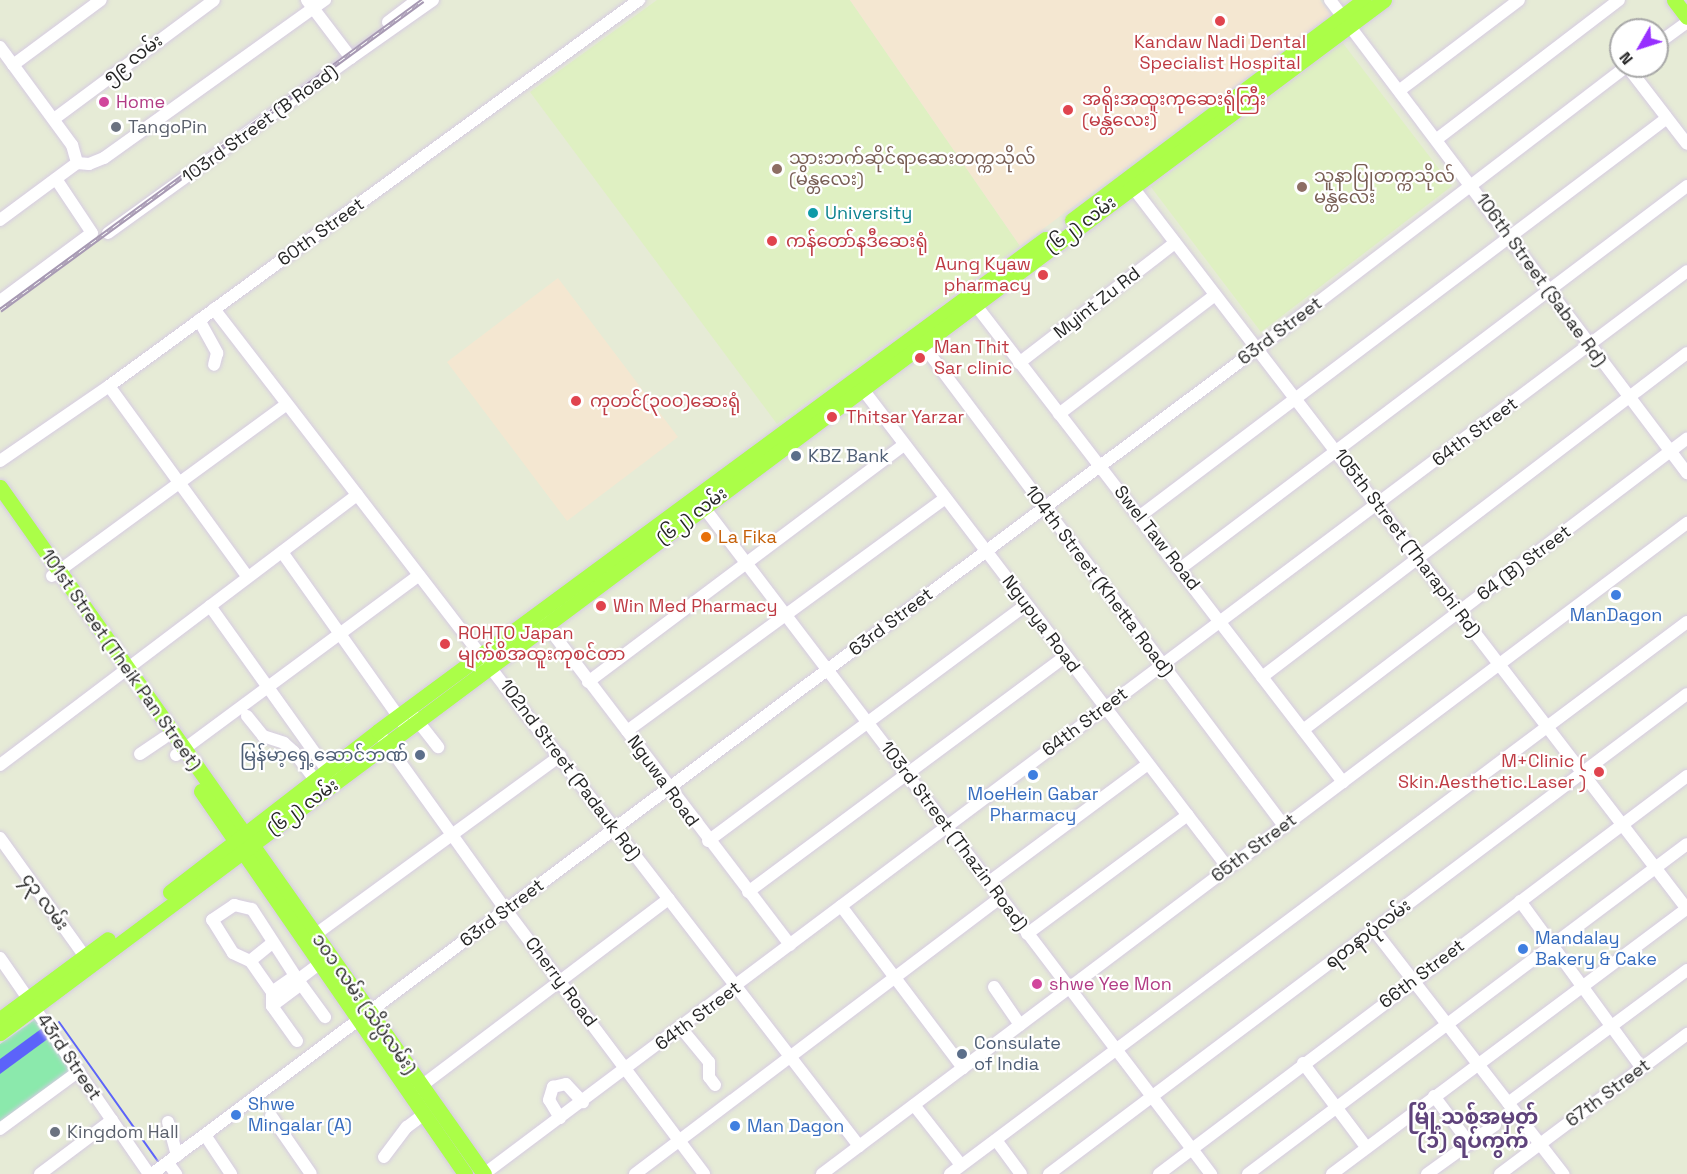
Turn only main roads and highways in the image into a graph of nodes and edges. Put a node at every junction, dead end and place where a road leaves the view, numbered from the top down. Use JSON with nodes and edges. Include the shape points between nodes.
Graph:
{"nodes":[{"id":1,"x":1364,"y":0,"type":"edge"},
{"id":2,"x":1384,"y":0,"type":"edge"},
{"id":3,"x":1674,"y":0,"type":"edge"},
{"id":4,"x":1687,"y":17,"type":"edge"},
{"id":5,"x":1347,"y":21,"type":"junction"},
{"id":6,"x":0,"y":487,"type":"edge"},
{"id":7,"x":0,"y":502,"type":"edge"},
{"id":8,"x":56,"y":573,"type":"junction"},
{"id":9,"x":122,"y":670,"type":"junction"},
{"id":10,"x":408,"y":719,"type":"junction"},
{"id":11,"x":179,"y":752,"type":"junction"},
{"id":12,"x":242,"y":842,"type":"junction"},
{"id":13,"x":309,"y":939,"type":"junction"},
{"id":14,"x":32,"y":1003,"type":"junction"},
{"id":15,"x":364,"y":1016,"type":"junction"},
{"id":16,"x":0,"y":1020,"type":"edge"},
{"id":17,"x":0,"y":1033,"type":"edge"},
{"id":18,"x":416,"y":1090,"type":"junction"},
{"id":19,"x":465,"y":1174,"type":"edge"},
{"id":20,"x":484,"y":1174,"type":"edge"}],
"edges":[{"from":1,"to":5,"type":"main road","name":"(၆၂) လမ်း"},
{"from":2,"to":5,"type":"main road","name":"(၆၂) လမ်း"},
{"from":3,"to":4,"type":"main road"},
{"from":5,"to":10,"type":"main road","name":"(၆၂) လမ်း"},
{"from":6,"to":8,"type":"main road","name":"101st Street (Theik Pan Street)"},
{"from":7,"to":8,"type":"main road","name":"101st Street (Theik Pan Street)"},
{"from":8,"to":9,"type":"main road","name":"101st Street (Theik Pan Street)"},
{"from":9,"to":11,"type":"main road","name":"101st Street (Theik Pan Street)"},
{"from":9,"to":11,"type":"main road","name":"101st Street (Theik Pan Street)","via":[[164,738]]},
{"from":10,"to":12,"type":"main road","name":"(၆၂) လမ်း","via":[[378,731]]},
{"from":10,"to":12,"type":"main road","name":"(၆၂) လမ်း","via":[[388,745]]},
{"from":11,"to":12,"type":"main road","name":"101st Street (Theik Pan Street)"},
{"from":12,"to":13,"type":"main road","name":"၁၀၁ လမ်း (သိပ္ပံလမ်း)"},
{"from":12,"to":14,"type":"main road","name":"(၆၂) လမ်း"},
{"from":13,"to":15,"type":"main road","name":"၁၀၁ လမ်း (သိပ္ပံလမ်း)"},
{"from":13,"to":15,"type":"main road","name":"၁၀၁ လမ်း (သိပ္ပံလမ်း)","via":[[319,964]]},
{"from":14,"to":16,"type":"main road","name":"(၆၂) လမ်း"},
{"from":14,"to":17,"type":"main road","name":"(၆၂) လမ်း"},
{"from":15,"to":18,"type":"main road","name":"၁၀၁ လမ်း (သိပ္ပံလမ်း)"},
{"from":18,"to":19,"type":"main road","name":"၁၀၁ လမ်း (သိပ္ပံလမ်း)","via":[[424,1114]]},
{"from":18,"to":20,"type":"main road","name":"၁၀၁ လမ်း (သိပ္ပံလမ်း)"}]}
